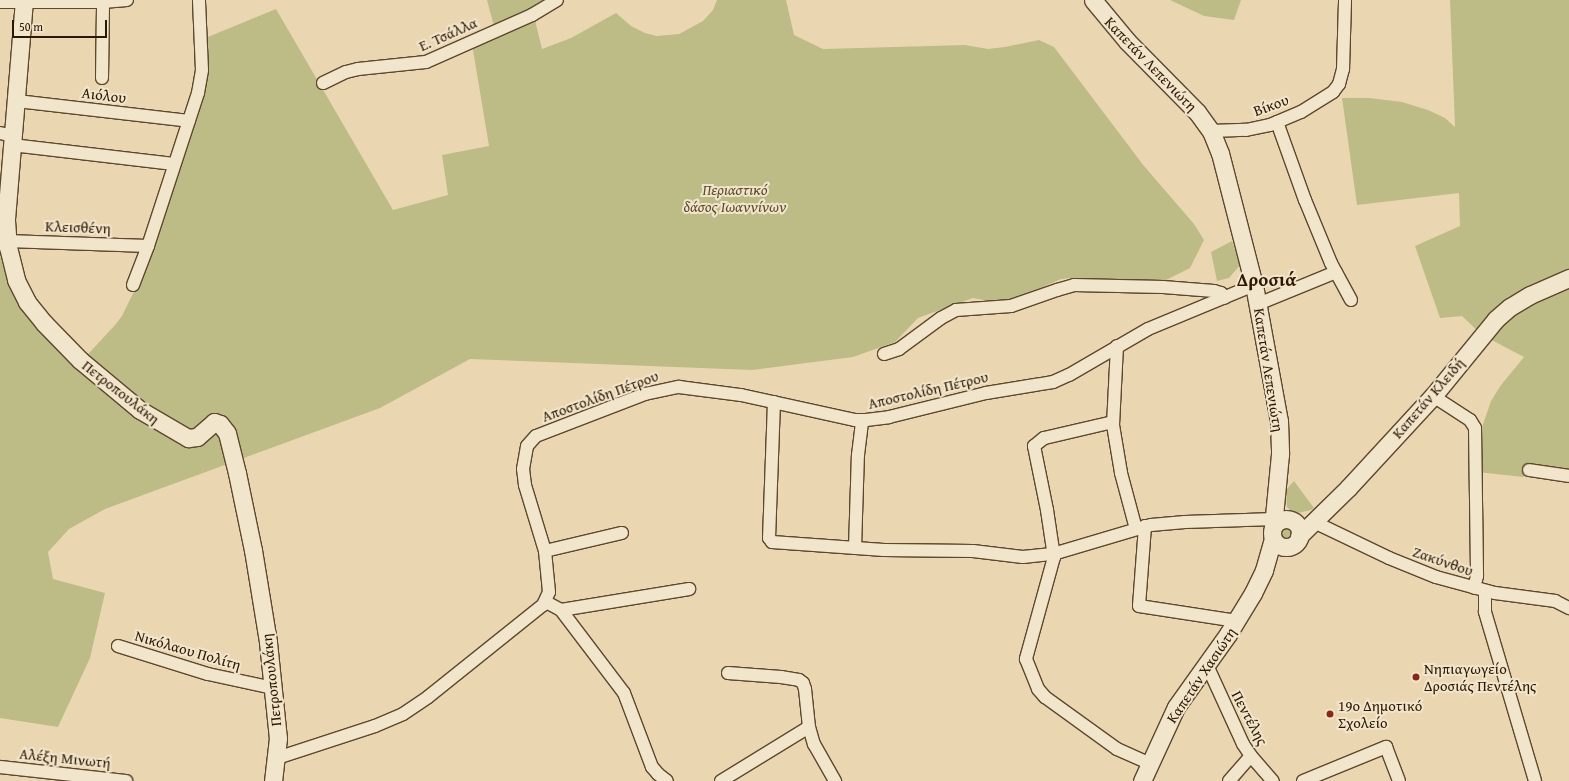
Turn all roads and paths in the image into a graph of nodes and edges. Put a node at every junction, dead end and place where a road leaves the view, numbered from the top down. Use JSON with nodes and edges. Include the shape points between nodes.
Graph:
{"nodes":[{"id":1,"x":127,"y":0,"type":"edge"},
{"id":2,"x":199,"y":0,"type":"edge"},
{"id":3,"x":556,"y":0,"type":"edge"},
{"id":4,"x":1092,"y":0,"type":"edge"},
{"id":5,"x":1345,"y":0,"type":"edge"},
{"id":6,"x":24,"y":1,"type":"edge"},
{"id":7,"x":0,"y":2,"type":"edge"},
{"id":8,"x":103,"y":2,"type":"junction"},
{"id":9,"x":102,"y":78,"type":"dead end"},
{"id":10,"x":322,"y":83,"type":"dead end"},
{"id":11,"x":16,"y":101,"type":"junction"},
{"id":12,"x":189,"y":121,"type":"junction"},
{"id":13,"x":1277,"y":122,"type":"junction"},
{"id":14,"x":1211,"y":131,"type":"junction"},
{"id":15,"x":8,"y":138,"type":"edge"},
{"id":16,"x":174,"y":164,"type":"junction"},
{"id":17,"x":7,"y":241,"type":"junction"},
{"id":18,"x":148,"y":246,"type":"junction"},
{"id":19,"x":1336,"y":272,"type":"junction"},
{"id":20,"x":1569,"y":278,"type":"edge"},
{"id":21,"x":133,"y":285,"type":"dead end"},
{"id":22,"x":1254,"y":285,"type":"junction"},
{"id":23,"x":1225,"y":298,"type":"junction"},
{"id":24,"x":1351,"y":300,"type":"dead end"},
{"id":25,"x":1258,"y":304,"type":"junction"},
{"id":26,"x":1117,"y":346,"type":"junction"},
{"id":27,"x":884,"y":354,"type":"dead end"},
{"id":28,"x":1433,"y":396,"type":"junction"},
{"id":29,"x":774,"y":402,"type":"junction"},
{"id":30,"x":862,"y":420,"type":"junction"},
{"id":31,"x":1113,"y":422,"type":"junction"},
{"id":32,"x":1529,"y":470,"type":"dead end"},
{"id":33,"x":1569,"y":476,"type":"edge"},
{"id":34,"x":1314,"y":522,"type":"junction"},
{"id":35,"x":1283,"y":527,"type":"junction"},
{"id":36,"x":1140,"y":528,"type":"junction"},
{"id":37,"x":622,"y":533,"type":"dead end"},
{"id":38,"x":855,"y":548,"type":"junction"},
{"id":39,"x":545,"y":551,"type":"junction"},
{"id":40,"x":1054,"y":554,"type":"junction"},
{"id":41,"x":688,"y":589,"type":"dead end"},
{"id":42,"x":1479,"y":590,"type":"junction"},
{"id":43,"x":546,"y":602,"type":"junction"},
{"id":44,"x":1569,"y":608,"type":"edge"},
{"id":45,"x":561,"y":610,"type":"junction"},
{"id":46,"x":1237,"y":621,"type":"junction"},
{"id":47,"x":118,"y":646,"type":"dead end"},
{"id":48,"x":1206,"y":663,"type":"junction"},
{"id":49,"x":728,"y":673,"type":"dead end"},
{"id":50,"x":274,"y":688,"type":"junction"},
{"id":51,"x":809,"y":727,"type":"junction"},
{"id":52,"x":1251,"y":756,"type":"junction"},
{"id":53,"x":277,"y":758,"type":"junction"},
{"id":54,"x":1150,"y":764,"type":"junction"},
{"id":55,"x":0,"y":767,"type":"edge"},
{"id":56,"x":126,"y":781,"type":"edge"},
{"id":57,"x":273,"y":781,"type":"edge"},
{"id":58,"x":667,"y":781,"type":"edge"},
{"id":59,"x":721,"y":781,"type":"edge"},
{"id":60,"x":835,"y":781,"type":"edge"},
{"id":61,"x":1142,"y":781,"type":"edge"},
{"id":62,"x":1229,"y":781,"type":"edge"},
{"id":63,"x":1273,"y":781,"type":"edge"},
{"id":64,"x":1303,"y":781,"type":"edge"},
{"id":65,"x":1399,"y":781,"type":"edge"},
{"id":66,"x":1535,"y":781,"type":"edge"}],
"edges":[{"from":1,"to":8,"type":"street"},
{"from":2,"to":12,"type":"street","via":[[202,70]]},
{"from":3,"to":10,"type":"street","name":"Ε. Τσάλλα","via":[[532,15],[426,62],[369,67],[346,72]]},
{"from":4,"to":14,"type":"street","name":"Καπετάν Λεπενιώτη","via":[[1127,41],[1197,112]]},
{"from":5,"to":13,"type":"street","name":"Βίκου","via":[[1343,64],[1336,89],[1313,105]]},
{"from":6,"to":7,"type":"street"},
{"from":6,"to":8,"type":"street"},
{"from":6,"to":11,"type":"street","name":"Πετροπουλάκη"},
{"from":8,"to":9,"type":"street"},
{"from":11,"to":12,"type":"street","name":"Αιόλου"},
{"from":11,"to":15,"type":"street","name":"Πετροπουλάκη"},
{"from":12,"to":16,"type":"street"},
{"from":13,"to":14,"type":"street","name":"Βίκου","via":[[1250,130]]},
{"from":13,"to":19,"type":"street","via":[[1304,200]]},
{"from":14,"to":22,"type":"street","name":"Καπετάν Λεπενιώτη","via":[[1228,179]]},
{"from":15,"to":16,"type":"street"},
{"from":15,"to":17,"type":"street","name":"Πετροπουλάκη"},
{"from":16,"to":18,"type":"street"},
{"from":17,"to":18,"type":"street","name":"Κλεισθένη"},
{"from":17,"to":50,"type":"street","name":"Πετροπουλάκη","via":[[12,268],[22,295],[44,323],[80,360],[140,410],[184,436],[195,438],[213,422],[225,430],[236,466],[255,564]]},
{"from":18,"to":21,"type":"street"},
{"from":19,"to":24,"type":"street"},
{"from":19,"to":25,"type":"street"},
{"from":20,"to":28,"type":"street","name":"Καπετάν Κλειδή","via":[[1530,295],[1496,319]]},
{"from":22,"to":23,"type":"street","name":"Αποστολίδη Πέτρου"},
{"from":22,"to":25,"type":"street","name":"Καπετάν Λεπενιώτη"},
{"from":23,"to":26,"type":"street","name":"Αποστολίδη Πέτρου","via":[[1156,326]]},
{"from":23,"to":27,"type":"street","via":[[1221,293],[1214,291],[1163,287],[1065,287],[1011,306],[956,310],[899,349]]},
{"from":25,"to":35,"type":"street","name":"Καπετάν Λεπενιώτη","via":[[1280,433]]},
{"from":26,"to":30,"type":"street","name":"Αποστολίδη Πέτρου","via":[[1053,382],[986,393],[889,417]]},
{"from":26,"to":31,"type":"street"},
{"from":28,"to":34,"type":"street","name":"Καπετάν Κλειδή"},
{"from":28,"to":42,"type":"street","via":[[1470,420],[1475,428]]},
{"from":29,"to":30,"type":"street","name":"Αποστολίδη Πέτρου"},
{"from":29,"to":38,"type":"street","via":[[769,538],[772,542]]},
{"from":29,"to":39,"type":"street","name":"Αποστολίδη Πέτρου","via":[[718,391],[670,388],[645,394],[533,438],[526,451],[523,475]]},
{"from":30,"to":38,"type":"street","via":[[858,455]]},
{"from":31,"to":36,"type":"street","via":[[1120,468]]},
{"from":31,"to":40,"type":"street","via":[[1044,438],[1034,446]]},
{"from":32,"to":33,"type":"street"},
{"from":34,"to":35,"type":"street","name":"Καπετάν Κλειδή"},
{"from":34,"to":42,"type":"street","name":"Ζακύνθου","via":[[1388,558],[1436,577]]},
{"from":35,"to":36,"type":"street","via":[[1185,522]]},
{"from":35,"to":46,"type":"street","name":"Καπετάν Χασιώτη","via":[[1253,594]]},
{"from":36,"to":40,"type":"street"},
{"from":36,"to":46,"type":"street","via":[[1139,606]]},
{"from":37,"to":39,"type":"street"},
{"from":38,"to":40,"type":"street","via":[[973,551],[1017,557]]},
{"from":39,"to":43,"type":"street","name":"Αποστολίδη Πέτρου","via":[[549,592]]},
{"from":40,"to":54,"type":"street","via":[[1047,588],[1026,653],[1038,689],[1051,702],[1117,749]]},
{"from":41,"to":45,"type":"street"},
{"from":42,"to":44,"type":"street","name":"Ζακύνθου","via":[[1550,600]]},
{"from":42,"to":66,"type":"street"},
{"from":43,"to":45,"type":"street"},
{"from":43,"to":53,"type":"street","via":[[428,697],[403,714],[375,726]]},
{"from":45,"to":58,"type":"street","via":[[624,693],[652,767]]},
{"from":46,"to":48,"type":"street","name":"Καπετάν Χασιώτη"},
{"from":47,"to":50,"type":"street","name":"Νικόλαου Πολίτη","via":[[208,674]]},
{"from":48,"to":52,"type":"street","name":"Πεντέλης"},
{"from":48,"to":54,"type":"street","name":"Καπετάν Χασιώτη","via":[[1176,707]]},
{"from":49,"to":51,"type":"street","via":[[799,680],[805,689]]},
{"from":50,"to":53,"type":"street","name":"Πετροπουλάκη"},
{"from":51,"to":59,"type":"street"},
{"from":51,"to":60,"type":"street","via":[[814,744]]},
{"from":52,"to":62,"type":"street"},
{"from":52,"to":63,"type":"street","name":"Πεντέλης"},
{"from":53,"to":57,"type":"street","name":"Πετροπουλάκη"},
{"from":54,"to":61,"type":"street","name":"Καπετάν Χασιώτη"},
{"from":55,"to":56,"type":"street","name":"Αλέξη Μινωτή"},
{"from":64,"to":65,"type":"street","via":[[1386,747]]}]}
